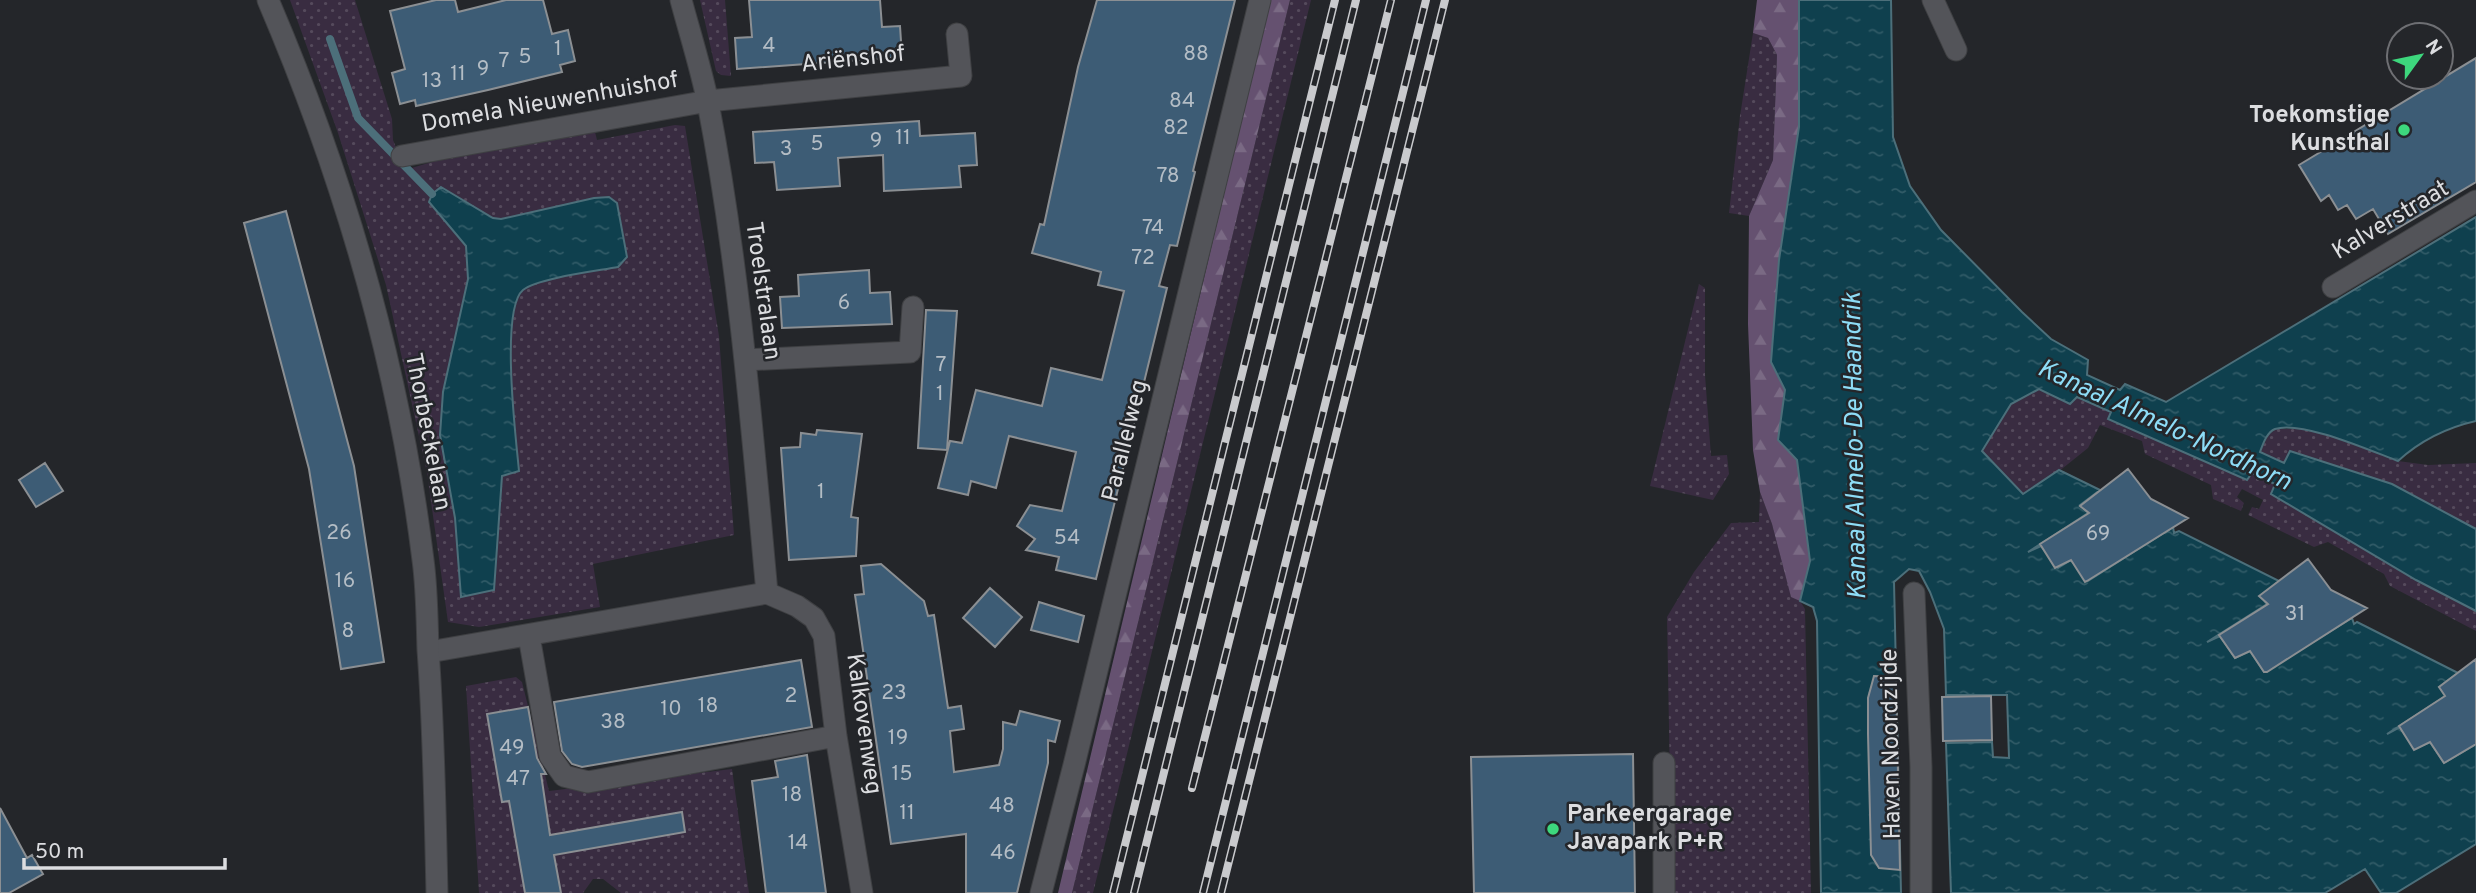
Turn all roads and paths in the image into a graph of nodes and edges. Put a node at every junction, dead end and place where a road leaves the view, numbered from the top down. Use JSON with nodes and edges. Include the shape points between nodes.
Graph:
{"nodes":[{"id":1,"x":268,"y":0,"type":"edge"},
{"id":2,"x":681,"y":0,"type":"edge"},
{"id":3,"x":1260,"y":0,"type":"edge"},
{"id":4,"x":1933,"y":0,"type":"edge"},
{"id":5,"x":957,"y":33,"type":"dead end"},
{"id":6,"x":1956,"y":50,"type":"dead end"},
{"id":7,"x":708,"y":101,"type":"junction"},
{"id":8,"x":402,"y":156,"type":"dead end"},
{"id":9,"x":2476,"y":201,"type":"edge"},
{"id":10,"x":2333,"y":287,"type":"dead end"},
{"id":11,"x":913,"y":307,"type":"dead end"},
{"id":12,"x":746,"y":360,"type":"junction"},
{"id":13,"x":768,"y":593,"type":"junction"},
{"id":14,"x":1914,"y":593,"type":"dead end"},
{"id":15,"x":529,"y":636,"type":"junction"},
{"id":16,"x":429,"y":652,"type":"junction"},
{"id":17,"x":836,"y":736,"type":"junction"},
{"id":18,"x":1664,"y":763,"type":"dead end"},
{"id":19,"x":437,"y":893,"type":"edge"},
{"id":20,"x":862,"y":893,"type":"edge"},
{"id":21,"x":1041,"y":893,"type":"edge"},
{"id":22,"x":1664,"y":893,"type":"edge"},
{"id":23,"x":1921,"y":893,"type":"edge"}],
"edges":[{"from":1,"to":16,"type":"street","name":"Thorbeckelaan","via":[[340,186],[372,292],[408,452],[424,563]]},
{"from":2,"to":7,"type":"street","name":"Troelstralaan"},
{"from":3,"to":21,"type":"street","name":"Parallelweg"},
{"from":4,"to":6,"type":"street"},
{"from":5,"to":7,"type":"street","name":"Ariënshof","via":[[961,76]]},
{"from":7,"to":8,"type":"street","name":"Domela Nieuwenhuishof"},
{"from":7,"to":12,"type":"street","name":"Troelstralaan"},
{"from":9,"to":10,"type":"street","name":"Kalverstraat"},
{"from":11,"to":12,"type":"street","via":[[910,352]]},
{"from":12,"to":13,"type":"street","name":"Troelstralaan"},
{"from":13,"to":15,"type":"street"},
{"from":13,"to":17,"type":"street","name":"Kalkovenweg","via":[[814,618],[824,636]]},
{"from":14,"to":23,"type":"street","name":"Haven Noordzijde"},
{"from":15,"to":16,"type":"street"},
{"from":15,"to":17,"type":"street","via":[[550,756],[564,776],[588,782]]},
{"from":16,"to":19,"type":"street","name":"Thorbeckelaan"},
{"from":17,"to":20,"type":"street","name":"Kalkovenweg"},
{"from":18,"to":22,"type":"street"}]}
